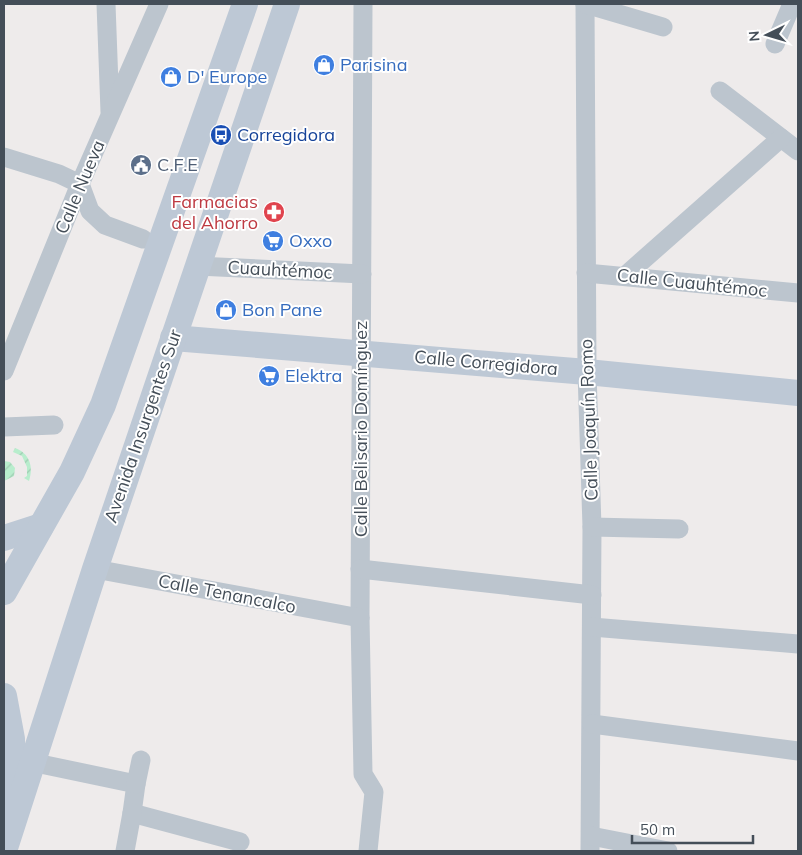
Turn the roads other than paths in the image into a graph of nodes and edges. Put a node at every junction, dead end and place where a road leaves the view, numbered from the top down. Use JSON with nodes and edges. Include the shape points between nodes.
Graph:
{"nodes":[{"id":1,"x":106,"y":4,"type":"edge"},
{"id":2,"x":159,"y":4,"type":"edge"},
{"id":3,"x":245,"y":4,"type":"edge"},
{"id":4,"x":287,"y":4,"type":"edge"},
{"id":5,"x":364,"y":4,"type":"edge"},
{"id":6,"x":585,"y":4,"type":"edge"},
{"id":7,"x":792,"y":4,"type":"edge"},
{"id":8,"x":605,"y":7,"type":"edge"},
{"id":9,"x":663,"y":27,"type":"dead end"},
{"id":10,"x":775,"y":44,"type":"dead end"},
{"id":11,"x":720,"y":91,"type":"dead end"},
{"id":12,"x":110,"y":117,"type":"junction"},
{"id":13,"x":781,"y":138,"type":"junction"},
{"id":14,"x":798,"y":151,"type":"edge"},
{"id":15,"x":4,"y":157,"type":"edge"},
{"id":16,"x":80,"y":184,"type":"junction"},
{"id":17,"x":143,"y":239,"type":"dead end"},
{"id":18,"x":197,"y":266,"type":"junction"},
{"id":19,"x":586,"y":273,"type":"junction"},
{"id":20,"x":362,"y":274,"type":"junction"},
{"id":21,"x":626,"y":275,"type":"junction"},
{"id":22,"x":798,"y":294,"type":"edge"},
{"id":23,"x":173,"y":338,"type":"junction"},
{"id":24,"x":360,"y":353,"type":"junction"},
{"id":25,"x":4,"y":371,"type":"edge"},
{"id":26,"x":587,"y":372,"type":"junction"},
{"id":27,"x":798,"y":393,"type":"edge"},
{"id":28,"x":54,"y":425,"type":"dead end"},
{"id":29,"x":4,"y":427,"type":"edge"},
{"id":30,"x":41,"y":526,"type":"junction"},
{"id":31,"x":592,"y":527,"type":"junction"},
{"id":32,"x":680,"y":529,"type":"dead end"},
{"id":33,"x":4,"y":538,"type":"edge"},
{"id":34,"x":95,"y":569,"type":"junction"},
{"id":35,"x":360,"y":569,"type":"junction"},
{"id":36,"x":4,"y":592,"type":"edge"},
{"id":37,"x":592,"y":595,"type":"junction"},
{"id":38,"x":360,"y":618,"type":"junction"},
{"id":39,"x":592,"y":627,"type":"junction"},
{"id":40,"x":798,"y":644,"type":"edge"},
{"id":41,"x":4,"y":696,"type":"edge"},
{"id":42,"x":592,"y":724,"type":"junction"},
{"id":43,"x":798,"y":751,"type":"edge"},
{"id":44,"x":141,"y":760,"type":"dead end"},
{"id":45,"x":31,"y":762,"type":"junction"},
{"id":46,"x":136,"y":784,"type":"junction"},
{"id":47,"x":132,"y":813,"type":"junction"},
{"id":48,"x":7,"y":842,"type":"edge"},
{"id":49,"x":240,"y":842,"type":"dead end"},
{"id":50,"x":591,"y":844,"type":"edge"},
{"id":51,"x":125,"y":851,"type":"edge"},
{"id":52,"x":368,"y":851,"type":"edge"},
{"id":53,"x":668,"y":851,"type":"edge"}],
"edges":[{"from":1,"to":12,"type":"street"},
{"from":2,"to":12,"type":"street","name":"Calle Nueva"},
{"from":3,"to":30,"type":"main road","via":[[103,405],[72,472]]},
{"from":4,"to":18,"type":"main road","name":"Avenida Insurgentes Sur"},
{"from":5,"to":20,"type":"street","name":"Calle Belisario Domínguez"},
{"from":6,"to":8,"type":"street"},
{"from":6,"to":19,"type":"street","name":"Calle Joaquín Romo"},
{"from":7,"to":10,"type":"street"},
{"from":8,"to":9,"type":"street"},
{"from":11,"to":13,"type":"street"},
{"from":12,"to":16,"type":"street","name":"Calle Nueva"},
{"from":13,"to":14,"type":"street"},
{"from":13,"to":21,"type":"street"},
{"from":15,"to":16,"type":"street"},
{"from":16,"to":17,"type":"street","via":[[90,211],[105,224]]},
{"from":16,"to":25,"type":"street","name":"Calle Nueva"},
{"from":18,"to":20,"type":"street","name":"Cuauhtémoc"},
{"from":18,"to":23,"type":"main road","name":"Avenida Insurgentes Sur"},
{"from":19,"to":21,"type":"street","name":"Calle Cuauhtémoc"},
{"from":19,"to":26,"type":"street","name":"Calle Joaquín Romo"},
{"from":20,"to":24,"type":"street","name":"Calle Belisario Domínguez"},
{"from":21,"to":22,"type":"street","name":"Calle Cuauhtémoc"},
{"from":23,"to":24,"type":"main road","name":"Calle Corregidora"},
{"from":23,"to":34,"type":"main road","name":"Avenida Insurgentes Sur"},
{"from":24,"to":26,"type":"main road","name":"Calle Corregidora"},
{"from":24,"to":35,"type":"street","name":"Calle Belisario Domínguez"},
{"from":26,"to":27,"type":"main road","name":"Calle Corregidora"},
{"from":26,"to":31,"type":"street","name":"Calle Joaquín Romo"},
{"from":28,"to":29,"type":"street"},
{"from":30,"to":33,"type":"main road"},
{"from":30,"to":36,"type":"main road"},
{"from":31,"to":32,"type":"street"},
{"from":31,"to":37,"type":"street","name":"Calle Joaquín Romo"},
{"from":34,"to":38,"type":"street","name":"Calle Tenancalco"},
{"from":34,"to":45,"type":"main road","name":"Avenida Insurgentes Sur"},
{"from":35,"to":37,"type":"street"},
{"from":35,"to":38,"type":"street","name":"Calle Belisario Domínguez"},
{"from":37,"to":39,"type":"street","name":"Calle Joaquín Romo"},
{"from":38,"to":52,"type":"street","name":"Calle Belisario Domínguez","via":[[363,774],[374,792]]},
{"from":39,"to":40,"type":"street"},
{"from":39,"to":42,"type":"street","name":"Calle Joaquín Romo"},
{"from":41,"to":48,"type":"main road","via":[[13,760]]},
{"from":42,"to":43,"type":"street"},
{"from":42,"to":50,"type":"street","name":"Calle Joaquín Romo"},
{"from":44,"to":46,"type":"street"},
{"from":45,"to":46,"type":"street"},
{"from":45,"to":48,"type":"main road","name":"Avenida Insurgentes Sur"},
{"from":46,"to":47,"type":"street"},
{"from":47,"to":49,"type":"street"},
{"from":47,"to":51,"type":"street"},
{"from":50,"to":53,"type":"street"}]}
